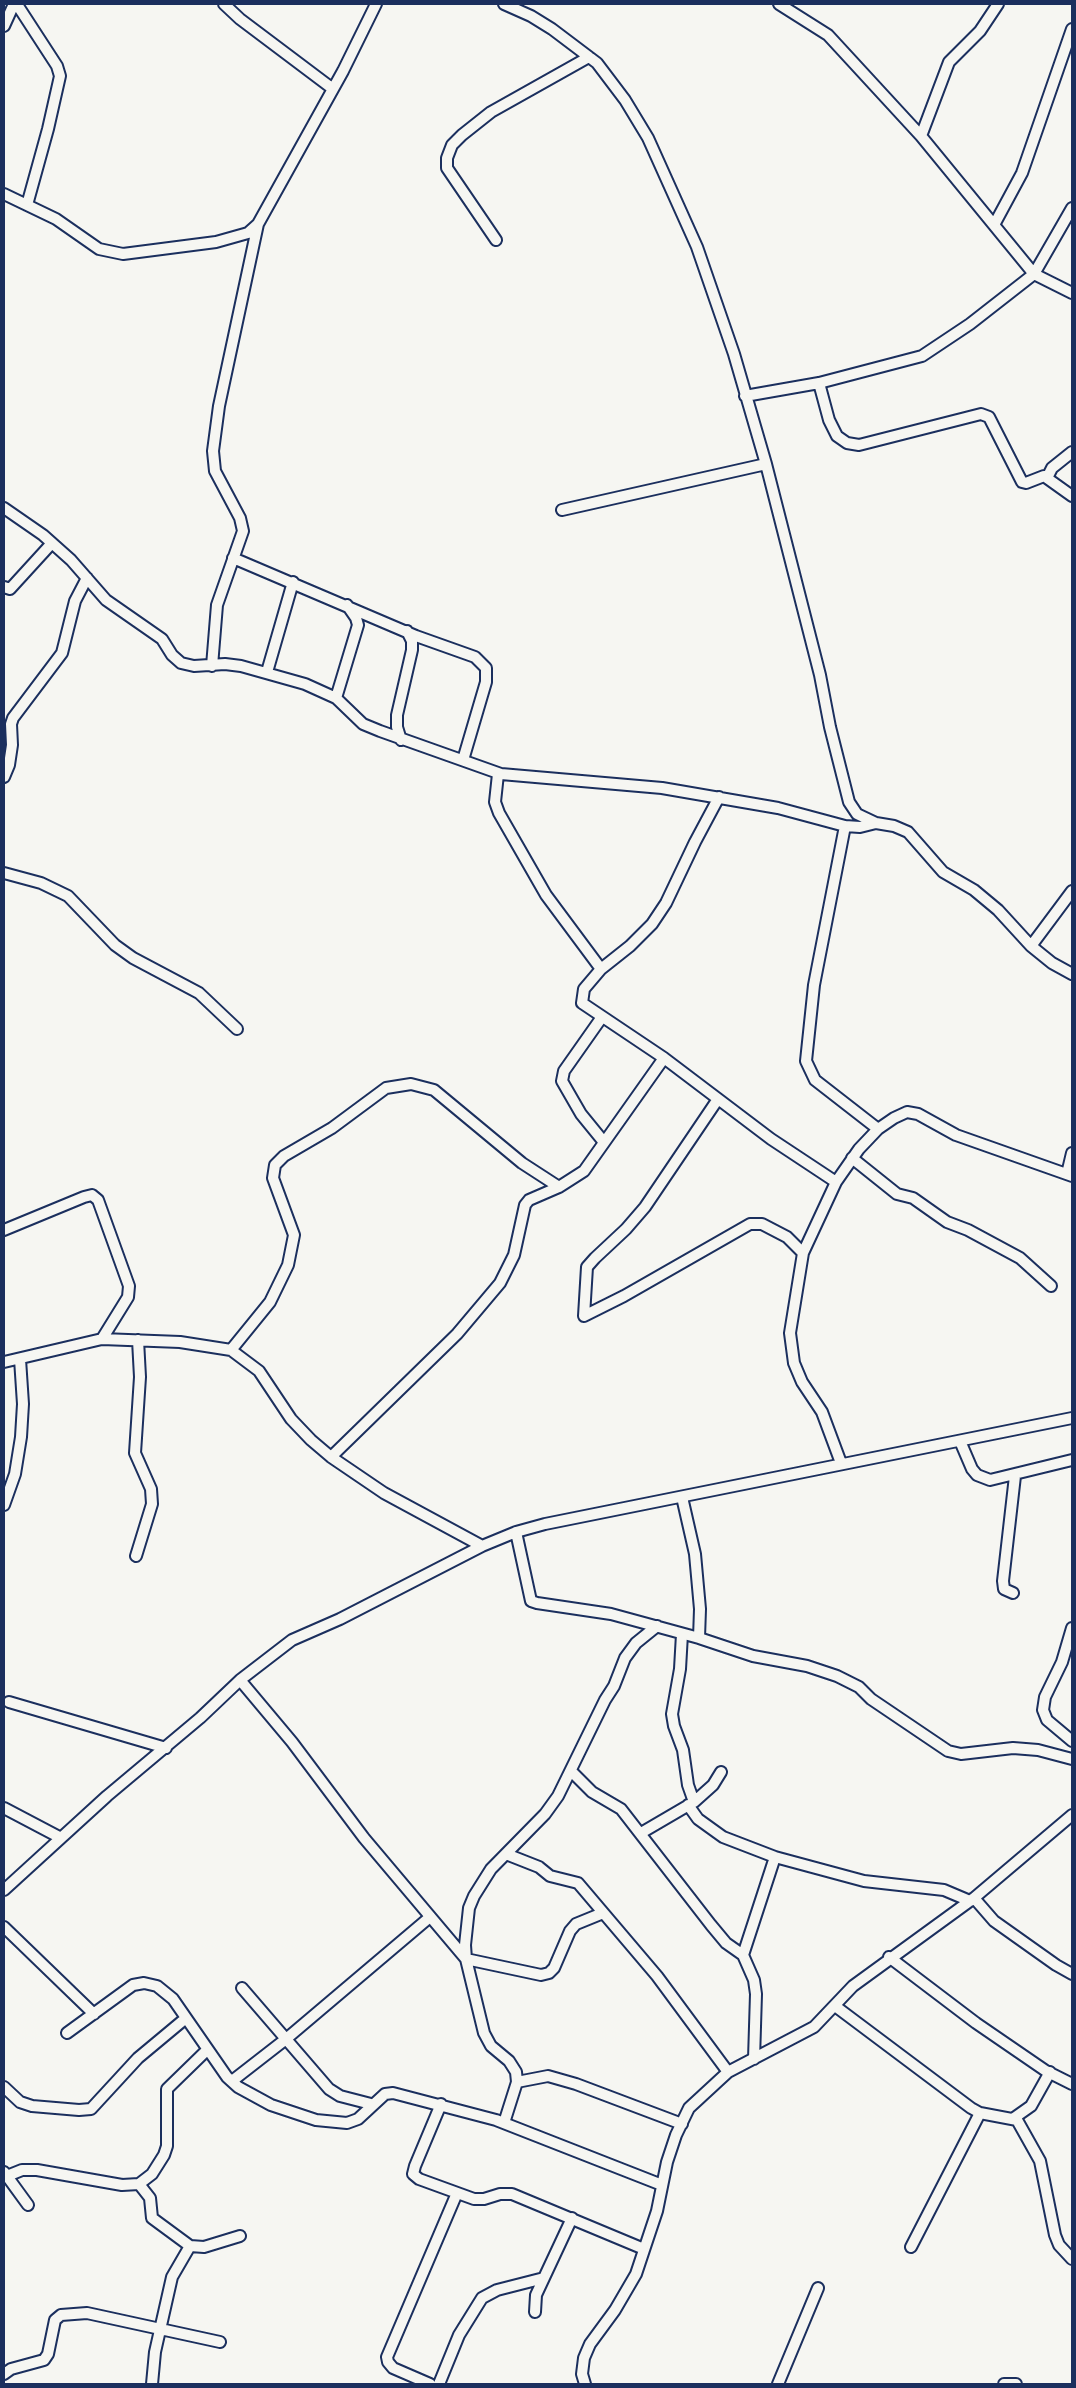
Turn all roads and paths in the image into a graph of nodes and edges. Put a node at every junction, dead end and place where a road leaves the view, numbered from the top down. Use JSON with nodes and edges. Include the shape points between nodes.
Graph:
{"nodes":[{"id":1,"x":224,"y":4,"type":"edge"},
{"id":2,"x":376,"y":4,"type":"edge"},
{"id":3,"x":504,"y":4,"type":"edge"},
{"id":4,"x":779,"y":4,"type":"edge"},
{"id":5,"x":998,"y":4,"type":"edge"},
{"id":6,"x":15,"y":6,"type":"edge"},
{"id":7,"x":4,"y":26,"type":"edge"},
{"id":8,"x":1072,"y":29,"type":"edge"},
{"id":9,"x":589,"y":57,"type":"junction"},
{"id":10,"x":333,"y":89,"type":"junction"},
{"id":11,"x":921,"y":136,"type":"junction"},
{"id":12,"x":4,"y":194,"type":"edge"},
{"id":13,"x":27,"y":205,"type":"junction"},
{"id":14,"x":1072,"y":208,"type":"edge"},
{"id":15,"x":258,"y":224,"type":"junction"},
{"id":16,"x":994,"y":225,"type":"junction"},
{"id":17,"x":496,"y":240,"type":"dead end"},
{"id":18,"x":1034,"y":274,"type":"junction"},
{"id":19,"x":1072,"y":293,"type":"edge"},
{"id":20,"x":819,"y":383,"type":"junction"},
{"id":21,"x":745,"y":396,"type":"junction"},
{"id":22,"x":1072,"y":452,"type":"edge"},
{"id":23,"x":766,"y":464,"type":"junction"},
{"id":24,"x":1047,"y":478,"type":"junction"},
{"id":25,"x":1072,"y":496,"type":"edge"},
{"id":26,"x":4,"y":508,"type":"edge"},
{"id":27,"x":562,"y":510,"type":"dead end"},
{"id":28,"x":52,"y":543,"type":"junction"},
{"id":29,"x":232,"y":558,"type":"junction"},
{"id":30,"x":87,"y":578,"type":"junction"},
{"id":31,"x":293,"y":582,"type":"junction"},
{"id":32,"x":4,"y":588,"type":"edge"},
{"id":33,"x":347,"y":604,"type":"junction"},
{"id":34,"x":407,"y":631,"type":"junction"},
{"id":35,"x":212,"y":666,"type":"junction"},
{"id":36,"x":267,"y":672,"type":"junction"},
{"id":37,"x":336,"y":698,"type":"junction"},
{"id":38,"x":401,"y":740,"type":"junction"},
{"id":39,"x":463,"y":760,"type":"junction"},
{"id":40,"x":498,"y":774,"type":"junction"},
{"id":41,"x":4,"y":777,"type":"edge"},
{"id":42,"x":720,"y":798,"type":"junction"},
{"id":43,"x":876,"y":823,"type":"junction"},
{"id":44,"x":844,"y":826,"type":"junction"},
{"id":45,"x":4,"y":873,"type":"edge"},
{"id":46,"x":1072,"y":891,"type":"edge"},
{"id":47,"x":1030,"y":946,"type":"junction"},
{"id":48,"x":601,"y":969,"type":"junction"},
{"id":49,"x":1072,"y":974,"type":"edge"},
{"id":50,"x":602,"y":1017,"type":"junction"},
{"id":51,"x":237,"y":1029,"type":"dead end"},
{"id":52,"x":664,"y":1058,"type":"junction"},
{"id":53,"x":718,"y":1099,"type":"junction"},
{"id":54,"x":878,"y":1129,"type":"junction"},
{"id":55,"x":603,"y":1142,"type":"junction"},
{"id":56,"x":1072,"y":1153,"type":"edge"},
{"id":57,"x":852,"y":1158,"type":"junction"},
{"id":58,"x":1070,"y":1175,"type":"edge"},
{"id":59,"x":836,"y":1182,"type":"junction"},
{"id":60,"x":559,"y":1187,"type":"junction"},
{"id":61,"x":4,"y":1230,"type":"edge"},
{"id":62,"x":803,"y":1253,"type":"junction"},
{"id":63,"x":1051,"y":1286,"type":"dead end"},
{"id":64,"x":102,"y":1338,"type":"junction"},
{"id":65,"x":138,"y":1340,"type":"junction"},
{"id":66,"x":231,"y":1350,"type":"junction"},
{"id":67,"x":20,"y":1359,"type":"junction"},
{"id":68,"x":4,"y":1362,"type":"edge"},
{"id":69,"x":1072,"y":1418,"type":"edge"},
{"id":70,"x":960,"y":1442,"type":"junction"},
{"id":71,"x":331,"y":1457,"type":"junction"},
{"id":72,"x":1072,"y":1460,"type":"edge"},
{"id":73,"x":841,"y":1464,"type":"junction"},
{"id":74,"x":1015,"y":1476,"type":"junction"},
{"id":75,"x":682,"y":1497,"type":"junction"},
{"id":76,"x":4,"y":1505,"type":"edge"},
{"id":77,"x":516,"y":1532,"type":"junction"},
{"id":78,"x":482,"y":1546,"type":"junction"},
{"id":79,"x":136,"y":1556,"type":"dead end"},
{"id":80,"x":1013,"y":1593,"type":"dead end"},
{"id":81,"x":657,"y":1626,"type":"junction"},
{"id":82,"x":682,"y":1634,"type":"junction"},
{"id":83,"x":1071,"y":1635,"type":"edge"},
{"id":84,"x":698,"y":1638,"type":"junction"},
{"id":85,"x":240,"y":1680,"type":"junction"},
{"id":86,"x":9,"y":1702,"type":"dead end"},
{"id":87,"x":1060,"y":1729,"type":"junction"},
{"id":88,"x":1072,"y":1732,"type":"edge"},
{"id":89,"x":1072,"y":1740,"type":"edge"},
{"id":90,"x":166,"y":1748,"type":"junction"},
{"id":91,"x":1072,"y":1759,"type":"edge"},
{"id":92,"x":571,"y":1771,"type":"junction"},
{"id":93,"x":721,"y":1772,"type":"dead end"},
{"id":94,"x":691,"y":1804,"type":"junction"},
{"id":95,"x":4,"y":1808,"type":"edge"},
{"id":96,"x":1072,"y":1816,"type":"edge"},
{"id":97,"x":641,"y":1833,"type":"junction"},
{"id":98,"x":61,"y":1838,"type":"junction"},
{"id":99,"x":506,"y":1854,"type":"junction"},
{"id":100,"x":775,"y":1858,"type":"junction"},
{"id":101,"x":4,"y":1890,"type":"edge"},
{"id":102,"x":972,"y":1899,"type":"junction"},
{"id":103,"x":604,"y":1914,"type":"junction"},
{"id":104,"x":430,"y":1917,"type":"junction"},
{"id":105,"x":4,"y":1927,"type":"edge"},
{"id":106,"x":743,"y":1955,"type":"junction"},
{"id":107,"x":890,"y":1957,"type":"junction"},
{"id":108,"x":466,"y":1959,"type":"junction"},
{"id":109,"x":1072,"y":1974,"type":"edge"},
{"id":110,"x":242,"y":1988,"type":"dead end"},
{"id":111,"x":835,"y":2006,"type":"junction"},
{"id":112,"x":94,"y":2014,"type":"junction"},
{"id":113,"x":186,"y":2018,"type":"junction"},
{"id":114,"x":67,"y":2033,"type":"dead end"},
{"id":115,"x":286,"y":2039,"type":"junction"},
{"id":116,"x":207,"y":2050,"type":"junction"},
{"id":117,"x":754,"y":2058,"type":"junction"},
{"id":118,"x":728,"y":2072,"type":"junction"},
{"id":119,"x":1050,"y":2072,"type":"junction"},
{"id":120,"x":232,"y":2081,"type":"junction"},
{"id":121,"x":517,"y":2082,"type":"junction"},
{"id":122,"x":1072,"y":2084,"type":"edge"},
{"id":123,"x":4,"y":2087,"type":"edge"},
{"id":124,"x":371,"y":2104,"type":"junction"},
{"id":125,"x":441,"y":2104,"type":"junction"},
{"id":126,"x":980,"y":2113,"type":"junction"},
{"id":127,"x":1014,"y":2118,"type":"junction"},
{"id":128,"x":504,"y":2123,"type":"junction"},
{"id":129,"x":682,"y":2124,"type":"junction"},
{"id":130,"x":6,"y":2174,"type":"edge"},
{"id":131,"x":139,"y":2184,"type":"junction"},
{"id":132,"x":662,"y":2186,"type":"junction"},
{"id":133,"x":457,"y":2193,"type":"junction"},
{"id":134,"x":28,"y":2205,"type":"dead end"},
{"id":135,"x":572,"y":2218,"type":"junction"},
{"id":136,"x":240,"y":2236,"type":"dead end"},
{"id":137,"x":190,"y":2246,"type":"junction"},
{"id":138,"x":911,"y":2247,"type":"dead end"},
{"id":139,"x":644,"y":2249,"type":"junction"},
{"id":140,"x":1072,"y":2260,"type":"edge"},
{"id":141,"x":544,"y":2278,"type":"junction"},
{"id":142,"x":818,"y":2288,"type":"dead end"},
{"id":143,"x":535,"y":2312,"type":"dead end"},
{"id":144,"x":161,"y":2329,"type":"junction"},
{"id":145,"x":220,"y":2342,"type":"dead end"},
{"id":146,"x":4,"y":2374,"type":"edge"},
{"id":147,"x":152,"y":2384,"type":"edge"},
{"id":148,"x":430,"y":2384,"type":"edge"},
{"id":149,"x":439,"y":2384,"type":"edge"},
{"id":150,"x":585,"y":2384,"type":"edge"},
{"id":151,"x":778,"y":2384,"type":"edge"},
{"id":152,"x":1004,"y":2384,"type":"edge"},
{"id":153,"x":1016,"y":2384,"type":"edge"}],
"edges":[{"from":1,"to":10,"type":"street"},
{"from":2,"to":10,"type":"street"},
{"from":3,"to":9,"type":"street","via":[[552,28]]},
{"from":4,"to":11,"type":"street","via":[[828,35]]},
{"from":5,"to":11,"type":"street","via":[[980,31],[950,62]]},
{"from":6,"to":7,"type":"street"},
{"from":6,"to":13,"type":"street","via":[[57,66],[60,76]]},
{"from":8,"to":16,"type":"street","via":[[1022,173]]},
{"from":9,"to":17,"type":"street","via":[[491,112],[452,145],[447,168]]},
{"from":9,"to":21,"type":"street","via":[[625,100],[648,138],[710,280]]},
{"from":10,"to":15,"type":"street"},
{"from":11,"to":16,"type":"street"},
{"from":12,"to":13,"type":"street"},
{"from":13,"to":15,"type":"street","via":[[56,219],[99,249],[124,254],[216,242],[248,232]]},
{"from":14,"to":18,"type":"street"},
{"from":15,"to":29,"type":"street","via":[[221,397],[213,451],[215,471],[240,518],[243,531]]},
{"from":16,"to":18,"type":"street"},
{"from":18,"to":19,"type":"street"},
{"from":18,"to":20,"type":"street","via":[[970,324],[922,356]]},
{"from":20,"to":21,"type":"street"},
{"from":20,"to":24,"type":"street","via":[[829,420],[837,436],[847,442],[860,445],[982,414],[989,417],[1022,482],[1040,476]]},
{"from":21,"to":23,"type":"street"},
{"from":22,"to":24,"type":"street","via":[[1052,468]]},
{"from":23,"to":27,"type":"street"},
{"from":23,"to":43,"type":"street","via":[[849,802],[856,814]]},
{"from":24,"to":25,"type":"street"},
{"from":26,"to":28,"type":"street"},
{"from":28,"to":30,"type":"street"},
{"from":28,"to":32,"type":"street","via":[[10,589]]},
{"from":29,"to":31,"type":"street"},
{"from":29,"to":35,"type":"street","via":[[217,604]]},
{"from":30,"to":35,"type":"street","via":[[106,600],[162,639],[172,655],[182,663]]},
{"from":30,"to":41,"type":"street","via":[[76,601],[62,653],[13,718],[10,758]]},
{"from":31,"to":33,"type":"street"},
{"from":31,"to":36,"type":"street"},
{"from":33,"to":34,"type":"street"},
{"from":33,"to":37,"type":"street","via":[[358,625]]},
{"from":34,"to":38,"type":"street","via":[[412,650],[397,715]]},
{"from":34,"to":39,"type":"street","via":[[475,657],[486,668],[486,682]]},
{"from":35,"to":36,"type":"street","via":[[225,664]]},
{"from":36,"to":37,"type":"street"},
{"from":37,"to":38,"type":"street","via":[[363,724]]},
{"from":38,"to":39,"type":"street"},
{"from":39,"to":40,"type":"street"},
{"from":40,"to":42,"type":"street","via":[[662,788]]},
{"from":40,"to":48,"type":"street","via":[[495,802],[499,813],[546,895]]},
{"from":42,"to":44,"type":"street","via":[[778,808]]},
{"from":42,"to":48,"type":"street","via":[[652,924]]},
{"from":43,"to":44,"type":"street"},
{"from":43,"to":47,"type":"street","via":[[908,832],[943,872],[992,905]]},
{"from":44,"to":54,"type":"street","via":[[814,984],[806,1061],[815,1080]]},
{"from":45,"to":51,"type":"street","via":[[42,882],[68,896],[115,945],[199,994]]},
{"from":46,"to":47,"type":"street"},
{"from":47,"to":49,"type":"street"},
{"from":48,"to":50,"type":"street","via":[[584,989],[582,1003]]},
{"from":50,"to":52,"type":"street"},
{"from":50,"to":55,"type":"street","via":[[564,1071],[562,1081],[580,1114]]},
{"from":52,"to":53,"type":"street"},
{"from":52,"to":55,"type":"street"},
{"from":53,"to":59,"type":"street","via":[[770,1139]]},
{"from":53,"to":62,"type":"street","via":[[645,1207],[587,1267],[584,1316],[750,1224],[762,1224],[787,1237]]},
{"from":54,"to":57,"type":"street"},
{"from":54,"to":58,"type":"street","via":[[907,1112],[918,1114],[956,1135]]},
{"from":55,"to":60,"type":"street","via":[[584,1171]]},
{"from":56,"to":58,"type":"street"},
{"from":57,"to":59,"type":"street"},
{"from":57,"to":63,"type":"street","via":[[897,1194],[913,1198],[948,1222],[1020,1258]]},
{"from":59,"to":62,"type":"street"},
{"from":60,"to":66,"type":"street","via":[[522,1163],[434,1090],[410,1084],[386,1088],[275,1165],[273,1178],[294,1234],[288,1265],[270,1302]]},
{"from":60,"to":71,"type":"street","via":[[526,1205],[507,1272],[457,1334]]},
{"from":61,"to":64,"type":"street","via":[[84,1197],[92,1195],[98,1200],[129,1286],[128,1297]]},
{"from":62,"to":73,"type":"street","via":[[790,1333],[794,1363],[822,1412]]},
{"from":64,"to":65,"type":"street"},
{"from":64,"to":67,"type":"street"},
{"from":65,"to":66,"type":"street","via":[[180,1342]]},
{"from":65,"to":79,"type":"street","via":[[140,1377],[135,1454],[151,1489],[152,1504]]},
{"from":66,"to":71,"type":"street","via":[[258,1371],[291,1419]]},
{"from":67,"to":68,"type":"street"},
{"from":67,"to":76,"type":"street","via":[[24,1404],[21,1437],[15,1474]]},
{"from":69,"to":70,"type":"street"},
{"from":70,"to":73,"type":"street"},
{"from":70,"to":74,"type":"street","via":[[977,1475],[990,1480]]},
{"from":71,"to":78,"type":"street","via":[[384,1494]]},
{"from":72,"to":74,"type":"street"},
{"from":73,"to":75,"type":"street"},
{"from":74,"to":80,"type":"street","via":[[1003,1581],[1004,1590]]},
{"from":75,"to":77,"type":"street"},
{"from":75,"to":84,"type":"street","via":[[695,1554],[700,1610]]},
{"from":77,"to":78,"type":"street"},
{"from":77,"to":81,"type":"street","via":[[531,1601],[592,1610]]},
{"from":78,"to":85,"type":"street","via":[[292,1640]]},
{"from":81,"to":82,"type":"street"},
{"from":81,"to":92,"type":"street","via":[[636,1643],[625,1658]]},
{"from":82,"to":84,"type":"street"},
{"from":82,"to":94,"type":"street","via":[[672,1714],[683,1750]]},
{"from":83,"to":87,"type":"street","via":[[1045,1697],[1043,1710],[1047,1720]]},
{"from":84,"to":91,"type":"street","via":[[836,1676],[859,1687],[871,1699],[948,1751],[961,1754],[1013,1748],[1038,1750]]},
{"from":85,"to":90,"type":"street"},
{"from":85,"to":104,"type":"street"},
{"from":86,"to":90,"type":"street"},
{"from":87,"to":88,"type":"street"},
{"from":87,"to":89,"type":"street"},
{"from":90,"to":98,"type":"street"},
{"from":92,"to":97,"type":"street","via":[[592,1792],[621,1809]]},
{"from":92,"to":99,"type":"street","via":[[545,1814]]},
{"from":93,"to":94,"type":"street","via":[[713,1785]]},
{"from":94,"to":97,"type":"street"},
{"from":94,"to":100,"type":"street","via":[[698,1819],[723,1837]]},
{"from":95,"to":98,"type":"street"},
{"from":96,"to":102,"type":"street"},
{"from":97,"to":106,"type":"street","via":[[726,1943]]},
{"from":98,"to":101,"type":"street"},
{"from":99,"to":103,"type":"street","via":[[539,1867],[550,1876],[578,1883]]},
{"from":99,"to":108,"type":"street","via":[[491,1869],[469,1908]]},
{"from":100,"to":102,"type":"street","via":[[864,1881],[944,1890]]},
{"from":100,"to":106,"type":"street"},
{"from":102,"to":107,"type":"street"},
{"from":102,"to":109,"type":"street","via":[[994,1921]]},
{"from":103,"to":108,"type":"street","via":[[576,1924],[549,1973]]},
{"from":103,"to":118,"type":"street","via":[[657,1976]]},
{"from":104,"to":108,"type":"street"},
{"from":104,"to":115,"type":"street"},
{"from":105,"to":112,"type":"street"},
{"from":106,"to":117,"type":"street","via":[[754,1980],[756,1994]]},
{"from":107,"to":111,"type":"street","via":[[853,1986]]},
{"from":107,"to":119,"type":"street","via":[[969,2018]]},
{"from":108,"to":121,"type":"street","via":[[486,2039],[512,2065]]},
{"from":110,"to":115,"type":"street"},
{"from":111,"to":117,"type":"street","via":[[814,2026]]},
{"from":111,"to":126,"type":"street"},
{"from":112,"to":113,"type":"street","via":[[133,1985],[144,1983],[157,1986],[173,1999]]},
{"from":112,"to":114,"type":"street"},
{"from":113,"to":116,"type":"street"},
{"from":113,"to":123,"type":"street","via":[[138,2058],[91,2109],[32,2106],[20,2102]]},
{"from":115,"to":120,"type":"street"},
{"from":115,"to":124,"type":"street","via":[[329,2089],[340,2096]]},
{"from":116,"to":120,"type":"street"},
{"from":116,"to":131,"type":"street","via":[[167,2089],[167,2146],[152,2174]]},
{"from":117,"to":118,"type":"street"},
{"from":118,"to":129,"type":"street","via":[[689,2108]]},
{"from":119,"to":122,"type":"street"},
{"from":119,"to":127,"type":"street","via":[[1031,2106]]},
{"from":120,"to":124,"type":"street","via":[[271,2105],[316,2120],[347,2123],[358,2119]]},
{"from":121,"to":128,"type":"street"},
{"from":121,"to":129,"type":"street","via":[[548,2076]]},
{"from":124,"to":125,"type":"street","via":[[385,2094],[394,2093]]},
{"from":125,"to":128,"type":"street"},
{"from":125,"to":133,"type":"street","via":[[413,2174]]},
{"from":126,"to":127,"type":"street"},
{"from":126,"to":138,"type":"street"},
{"from":127,"to":140,"type":"street","via":[[1040,2161],[1055,2234],[1059,2245]]},
{"from":128,"to":132,"type":"street"},
{"from":129,"to":132,"type":"street","via":[[667,2162]]},
{"from":130,"to":131,"type":"street","via":[[37,2170],[122,2185]]},
{"from":130,"to":134,"type":"street"},
{"from":131,"to":137,"type":"street","via":[[150,2198],[152,2218]]},
{"from":132,"to":139,"type":"street"},
{"from":133,"to":135,"type":"street","via":[[474,2199],[512,2194]]},
{"from":133,"to":148,"type":"street","via":[[387,2357],[393,2368]]},
{"from":135,"to":139,"type":"street"},
{"from":135,"to":141,"type":"street"},
{"from":136,"to":137,"type":"street","via":[[204,2247]]},
{"from":137,"to":144,"type":"street","via":[[172,2277]]},
{"from":139,"to":150,"type":"street","via":[[636,2274],[616,2310],[590,2344],[584,2358],[582,2374]]},
{"from":141,"to":143,"type":"street","via":[[534,2299]]},
{"from":141,"to":149,"type":"street","via":[[497,2290],[482,2298],[459,2336]]},
{"from":142,"to":151,"type":"street"},
{"from":144,"to":145,"type":"street"},
{"from":144,"to":146,"type":"street","via":[[87,2313],[62,2315],[54,2320],[44,2360],[10,2369]]},
{"from":144,"to":147,"type":"street"},
{"from":152,"to":153,"type":"street"}]}
